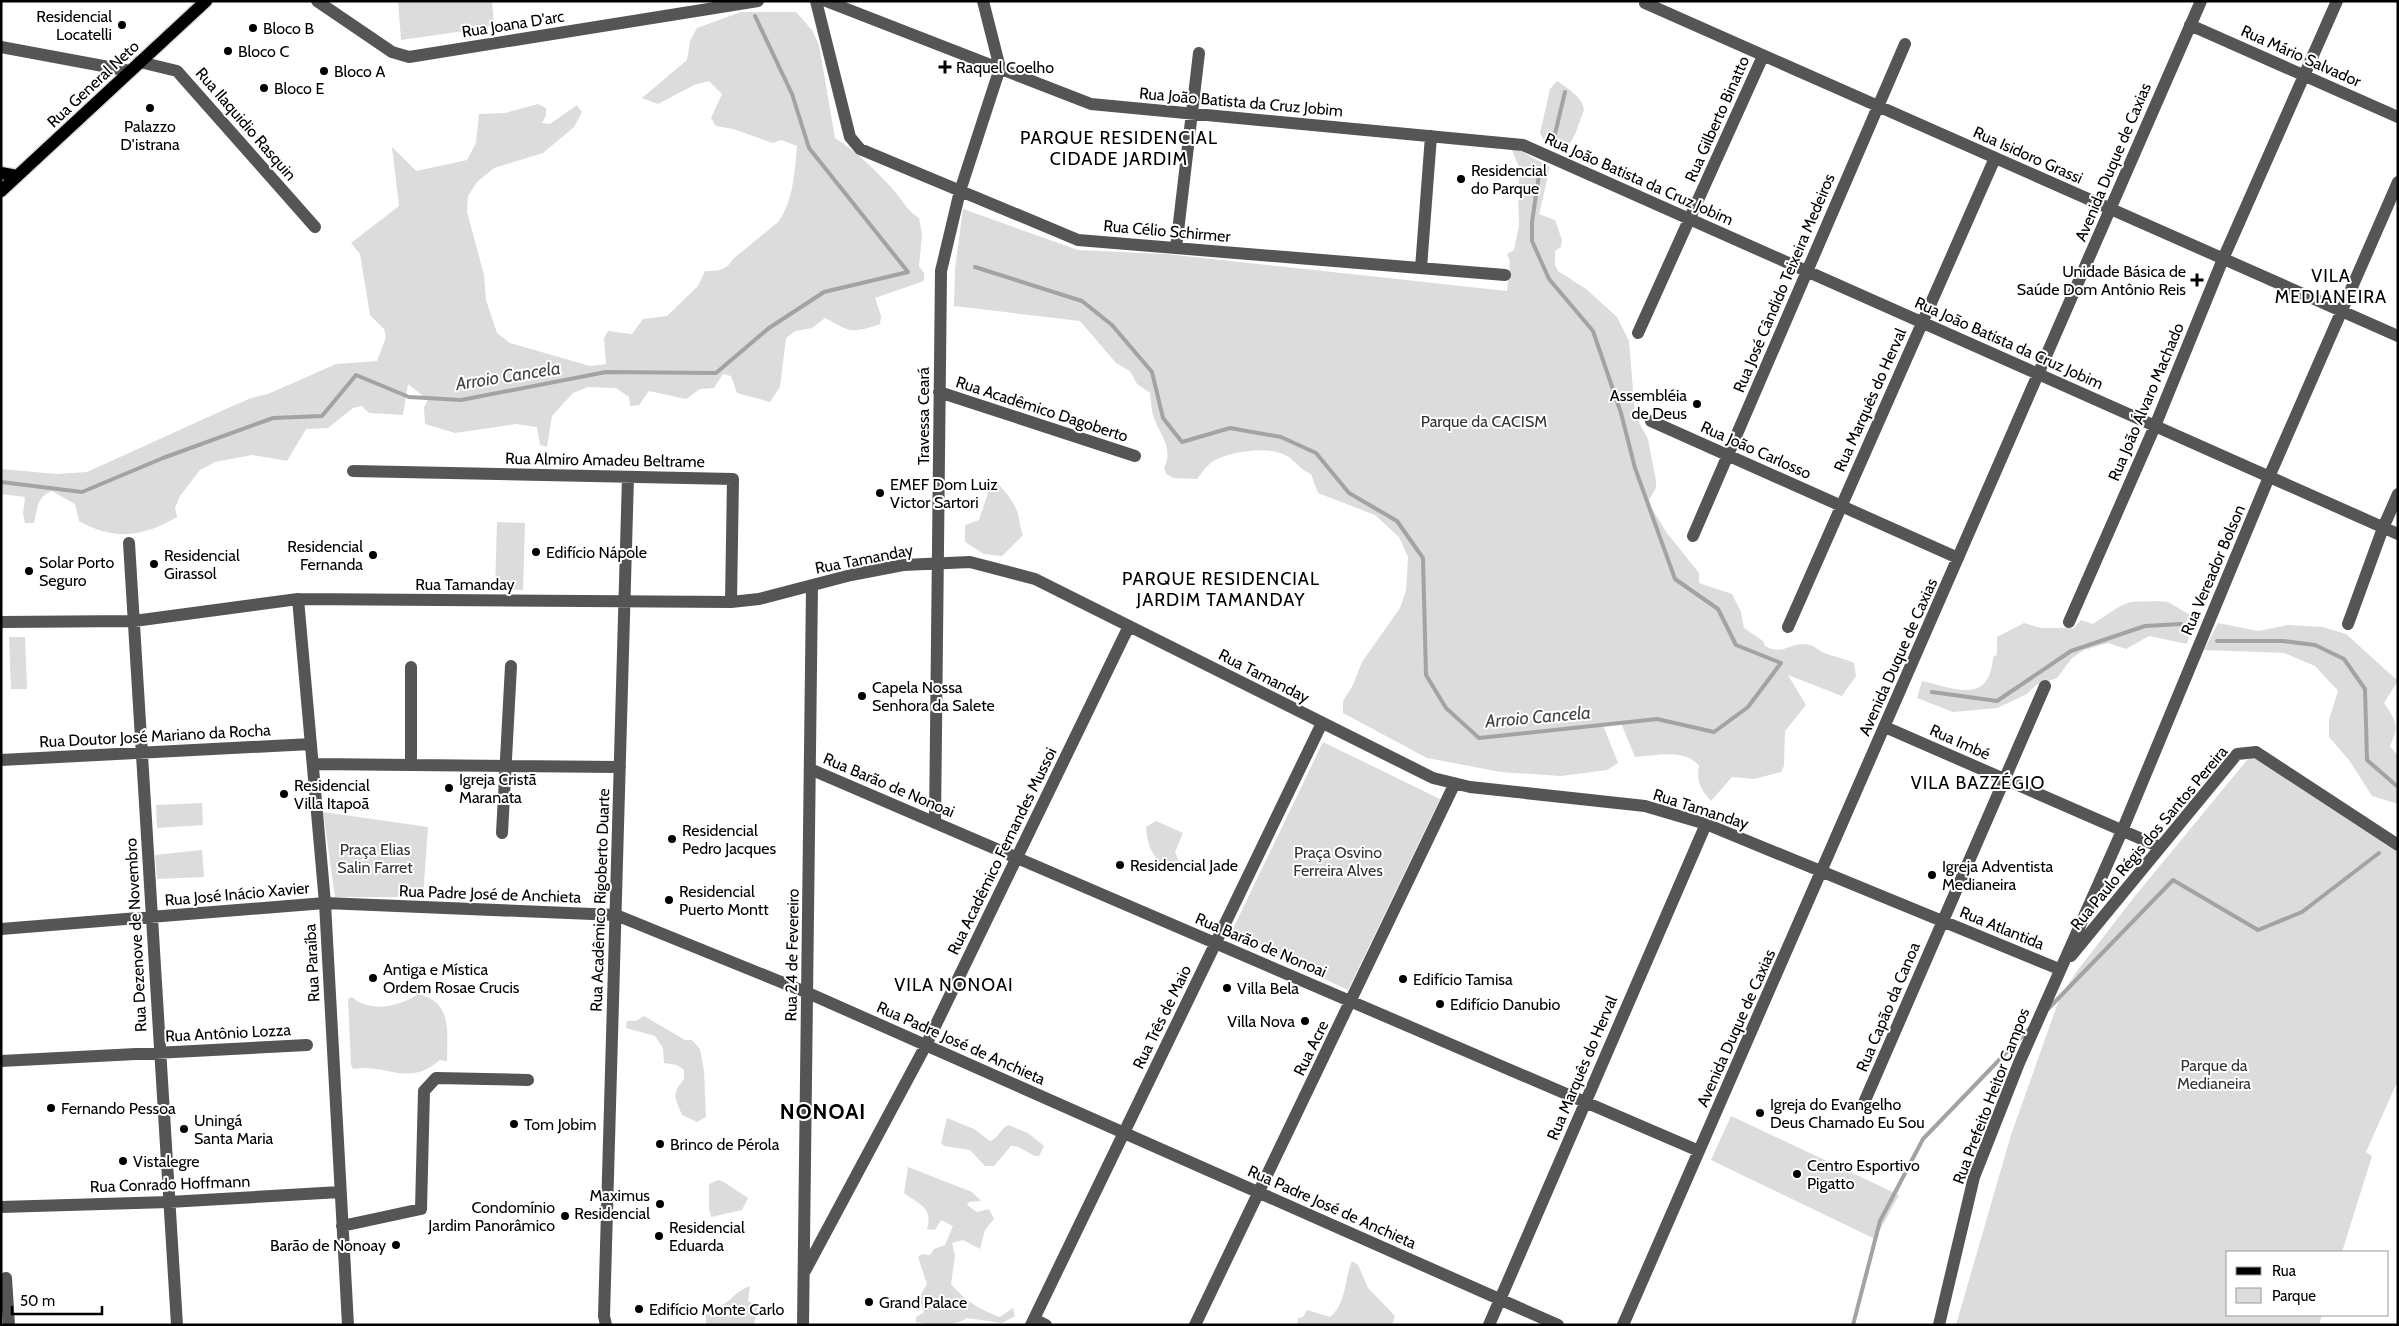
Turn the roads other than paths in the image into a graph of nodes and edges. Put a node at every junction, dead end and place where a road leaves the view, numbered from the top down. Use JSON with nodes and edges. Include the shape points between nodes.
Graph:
{"nodes":[{"id":1,"x":206,"y":1,"type":"edge"},
{"id":2,"x":317,"y":1,"type":"edge"},
{"id":3,"x":758,"y":1,"type":"edge"},
{"id":4,"x":816,"y":1,"type":"edge"},
{"id":5,"x":826,"y":1,"type":"edge"},
{"id":6,"x":983,"y":1,"type":"edge"},
{"id":7,"x":2201,"y":1,"type":"edge"},
{"id":8,"x":2337,"y":1,"type":"edge"},
{"id":9,"x":1645,"y":3,"type":"dead end"},
{"id":10,"x":2190,"y":25,"type":"junction"},
{"id":11,"x":1905,"y":44,"type":"dead end"},
{"id":12,"x":1,"y":47,"type":"edge"},
{"id":13,"x":1199,"y":53,"type":"dead end"},
{"id":14,"x":1763,"y":56,"type":"junction"},
{"id":15,"x":140,"y":62,"type":"junction"},
{"id":16,"x":1000,"y":68,"type":"junction"},
{"id":17,"x":130,"y":72,"type":"junction"},
{"id":18,"x":2304,"y":75,"type":"junction"},
{"id":19,"x":1878,"y":106,"type":"junction"},
{"id":20,"x":1192,"y":113,"type":"junction"},
{"id":21,"x":2398,"y":117,"type":"edge"},
{"id":22,"x":1431,"y":136,"type":"junction"},
{"id":23,"x":1995,"y":158,"type":"junction"},
{"id":24,"x":1,"y":174,"type":"edge"},
{"id":25,"x":17,"y":176,"type":"junction"},
{"id":26,"x":2398,"y":182,"type":"edge"},
{"id":27,"x":1,"y":191,"type":"edge"},
{"id":28,"x":960,"y":191,"type":"junction"},
{"id":29,"x":2110,"y":209,"type":"junction"},
{"id":30,"x":1690,"y":219,"type":"junction"},
{"id":31,"x":314,"y":227,"type":"dead end"},
{"id":32,"x":1176,"y":248,"type":"junction"},
{"id":33,"x":2223,"y":259,"type":"junction"},
{"id":34,"x":1421,"y":268,"type":"junction"},
{"id":35,"x":1807,"y":271,"type":"junction"},
{"id":36,"x":1505,"y":276,"type":"dead end"},
{"id":37,"x":2342,"y":312,"type":"junction"},
{"id":38,"x":1922,"y":322,"type":"junction"},
{"id":39,"x":1638,"y":333,"type":"dead end"},
{"id":40,"x":2398,"y":336,"type":"edge"},
{"id":41,"x":2039,"y":374,"type":"junction"},
{"id":42,"x":940,"y":392,"type":"junction"},
{"id":43,"x":1651,"y":421,"type":"dead end"},
{"id":44,"x":2155,"y":426,"type":"junction"},
{"id":45,"x":1728,"y":455,"type":"junction"},
{"id":46,"x":1135,"y":456,"type":"dead end"},
{"id":47,"x":353,"y":471,"type":"dead end"},
{"id":48,"x":628,"y":477,"type":"junction"},
{"id":49,"x":2270,"y":477,"type":"junction"},
{"id":50,"x":2398,"y":494,"type":"edge"},
{"id":51,"x":1841,"y":506,"type":"junction"},
{"id":52,"x":2383,"y":528,"type":"junction"},
{"id":53,"x":2398,"y":534,"type":"edge"},
{"id":54,"x":1693,"y":536,"type":"dead end"},
{"id":55,"x":129,"y":543,"type":"dead end"},
{"id":56,"x":1958,"y":558,"type":"junction"},
{"id":57,"x":938,"y":564,"type":"junction"},
{"id":58,"x":812,"y":586,"type":"junction"},
{"id":59,"x":298,"y":599,"type":"junction"},
{"id":60,"x":624,"y":601,"type":"junction"},
{"id":61,"x":731,"y":602,"type":"junction"},
{"id":62,"x":134,"y":621,"type":"junction"},
{"id":63,"x":1,"y":622,"type":"edge"},
{"id":64,"x":2069,"y":622,"type":"dead end"},
{"id":65,"x":2348,"y":624,"type":"dead end"},
{"id":66,"x":1129,"y":626,"type":"junction"},
{"id":67,"x":1788,"y":627,"type":"dead end"},
{"id":68,"x":511,"y":666,"type":"dead end"},
{"id":69,"x":411,"y":668,"type":"dead end"},
{"id":70,"x":2046,"y":686,"type":"dead end"},
{"id":71,"x":1322,"y":722,"type":"junction"},
{"id":72,"x":1885,"y":727,"type":"junction"},
{"id":73,"x":311,"y":744,"type":"junction"},
{"id":74,"x":142,"y":753,"type":"junction"},
{"id":75,"x":1,"y":760,"type":"edge"},
{"id":76,"x":411,"y":763,"type":"junction"},
{"id":77,"x":312,"y":764,"type":"junction"},
{"id":78,"x":507,"y":766,"type":"junction"},
{"id":79,"x":620,"y":767,"type":"junction"},
{"id":80,"x":810,"y":769,"type":"junction"},
{"id":81,"x":2005,"y":779,"type":"junction"},
{"id":82,"x":1454,"y":784,"type":"junction"},
{"id":83,"x":935,"y":823,"type":"junction"},
{"id":84,"x":1706,"y":824,"type":"junction"},
{"id":85,"x":2122,"y":830,"type":"junction"},
{"id":86,"x":502,"y":833,"type":"dead end"},
{"id":87,"x":2398,"y":845,"type":"edge"},
{"id":88,"x":2160,"y":847,"type":"junction"},
{"id":89,"x":1017,"y":858,"type":"junction"},
{"id":90,"x":1822,"y":872,"type":"junction"},
{"id":91,"x":325,"y":903,"type":"junction"},
{"id":92,"x":616,"y":915,"type":"junction"},
{"id":93,"x":152,"y":917,"type":"junction"},
{"id":94,"x":1943,"y":922,"type":"junction"},
{"id":95,"x":1,"y":929,"type":"edge"},
{"id":96,"x":1215,"y":943,"type":"junction"},
{"id":97,"x":2060,"y":969,"type":"junction"},
{"id":98,"x":808,"y":993,"type":"junction"},
{"id":99,"x":1351,"y":1002,"type":"junction"},
{"id":100,"x":306,"y":1045,"type":"dead end"},
{"id":101,"x":926,"y":1045,"type":"junction"},
{"id":102,"x":160,"y":1053,"type":"junction"},
{"id":103,"x":1,"y":1061,"type":"edge"},
{"id":104,"x":528,"y":1080,"type":"dead end"},
{"id":105,"x":1585,"y":1102,"type":"junction"},
{"id":106,"x":1864,"y":1105,"type":"dead end"},
{"id":107,"x":1124,"y":1133,"type":"junction"},
{"id":108,"x":1699,"y":1151,"type":"junction"},
{"id":109,"x":340,"y":1192,"type":"junction"},
{"id":110,"x":1259,"y":1192,"type":"junction"},
{"id":111,"x":169,"y":1202,"type":"junction"},
{"id":112,"x":1,"y":1207,"type":"edge"},
{"id":113,"x":342,"y":1226,"type":"junction"},
{"id":114,"x":804,"y":1273,"type":"junction"},
{"id":115,"x":6,"y":1278,"type":"dead end"},
{"id":116,"x":1500,"y":1299,"type":"junction"},
{"id":117,"x":1032,"y":1322,"type":"edge"},
{"id":118,"x":9,"y":1325,"type":"edge"},
{"id":119,"x":176,"y":1325,"type":"edge"},
{"id":120,"x":348,"y":1325,"type":"edge"},
{"id":121,"x":606,"y":1325,"type":"edge"},
{"id":122,"x":803,"y":1325,"type":"edge"},
{"id":123,"x":1046,"y":1325,"type":"edge"},
{"id":124,"x":1195,"y":1325,"type":"edge"},
{"id":125,"x":1489,"y":1325,"type":"edge"},
{"id":126,"x":1558,"y":1325,"type":"edge"},
{"id":127,"x":1623,"y":1325,"type":"edge"},
{"id":128,"x":1939,"y":1325,"type":"edge"}],
"edges":[{"from":1,"to":15,"type":"main road","name":"Rua General Neto"},
{"from":2,"to":3,"type":"street","name":"Rua Joana D'arc","via":[[392,52],[409,57]]},
{"from":4,"to":28,"type":"street","name":"Rua Célio Schirmer","via":[[850,137],[860,149]]},
{"from":5,"to":16,"type":"street","name":"Rua João Batista da Cruz Jobim"},
{"from":6,"to":16,"type":"street"},
{"from":7,"to":10,"type":"street","name":"Avenida Duque de Caxias"},
{"from":8,"to":18,"type":"street","name":"Rua João Álvaro Machado"},
{"from":9,"to":14,"type":"street","name":"Rua Isidoro Grassi"},
{"from":10,"to":18,"type":"street","name":"Rua Mário Salvador"},
{"from":10,"to":29,"type":"street","name":"Avenida Duque de Caxias"},
{"from":11,"to":19,"type":"street","name":"Rua José Cândido Teixeira Medeiros"},
{"from":12,"to":17,"type":"street"},
{"from":13,"to":20,"type":"street"},
{"from":14,"to":19,"type":"street","name":"Rua Isidoro Grassi"},
{"from":14,"to":30,"type":"street","name":"Rua Gilberto Binatto"},
{"from":15,"to":17,"type":"main road","name":"Rua General Neto"},
{"from":15,"to":31,"type":"street","name":"Rua Ilaquidio Rasquin","via":[[177,71]]},
{"from":16,"to":20,"type":"street","name":"Rua João Batista da Cruz Jobim","via":[[1091,104]]},
{"from":16,"to":28,"type":"street","name":"Travessa Ceará"},
{"from":17,"to":25,"type":"main road","name":"Rua General Neto"},
{"from":18,"to":21,"type":"street","name":"Rua Mário Salvador"},
{"from":18,"to":33,"type":"street","name":"Rua João Álvaro Machado"},
{"from":19,"to":23,"type":"street","name":"Rua Isidoro Grassi"},
{"from":19,"to":35,"type":"street","name":"Rua José Cândido Teixeira Medeiros"},
{"from":20,"to":22,"type":"street","name":"Rua João Batista da Cruz Jobim"},
{"from":20,"to":32,"type":"street"},
{"from":22,"to":30,"type":"street","name":"Rua João Batista da Cruz Jobim","via":[[1523,145]]},
{"from":22,"to":34,"type":"street"},
{"from":23,"to":29,"type":"street","name":"Rua Isidoro Grassi"},
{"from":23,"to":38,"type":"street","name":"Rua Marquês do Herval"},
{"from":24,"to":25,"type":"main road"},
{"from":25,"to":27,"type":"main road","name":"Rua General Neto"},
{"from":26,"to":37,"type":"street","name":"Rua Vereador Bolson"},
{"from":28,"to":32,"type":"street","name":"Rua Célio Schirmer","via":[[1078,240]]},
{"from":28,"to":42,"type":"street","name":"Travessa Ceará","via":[[941,271]]},
{"from":29,"to":33,"type":"street","name":"Rua Isidoro Grassi"},
{"from":29,"to":41,"type":"street","name":"Avenida Duque de Caxias"},
{"from":30,"to":35,"type":"street","name":"Rua João Batista da Cruz Jobim"},
{"from":30,"to":39,"type":"street","name":"Rua Gilberto Binatto"},
{"from":32,"to":34,"type":"street","name":"Rua Célio Schirmer"},
{"from":33,"to":37,"type":"street","name":"Rua Isidoro Grassi"},
{"from":33,"to":44,"type":"street","name":"Rua João Álvaro Machado"},
{"from":34,"to":36,"type":"street","name":"Rua Célio Schirmer"},
{"from":35,"to":38,"type":"street","name":"Rua João Batista da Cruz Jobim"},
{"from":35,"to":45,"type":"street","name":"Rua José Cândido Teixeira Medeiros"},
{"from":37,"to":40,"type":"street","name":"Rua Isidoro Grassi"},
{"from":37,"to":49,"type":"street","name":"Rua Vereador Bolson"},
{"from":38,"to":41,"type":"street","name":"Rua João Batista da Cruz Jobim"},
{"from":38,"to":51,"type":"street","name":"Rua Marquês do Herval"},
{"from":41,"to":44,"type":"street","name":"Rua João Batista da Cruz Jobim"},
{"from":41,"to":56,"type":"street","name":"Avenida Duque de Caxias"},
{"from":42,"to":46,"type":"street","name":"Rua Acadêmico Dagoberto"},
{"from":42,"to":57,"type":"street","name":"Travessa Ceará"},
{"from":43,"to":45,"type":"street","name":"Rua João Carlosso"},
{"from":44,"to":49,"type":"street","name":"Rua João Batista da Cruz Jobim"},
{"from":44,"to":64,"type":"street","name":"Rua João Álvaro Machado"},
{"from":45,"to":51,"type":"street","name":"Rua João Carlosso"},
{"from":45,"to":54,"type":"street","name":"Rua José Cândido Teixeira Medeiros"},
{"from":47,"to":48,"type":"street","name":"Rua Almiro Amadeu Beltrame"},
{"from":48,"to":60,"type":"street","name":"Rua Acadêmico Rigoberto Duarte"},
{"from":48,"to":61,"type":"street","name":"Rua Almiro Amadeu Beltrame","via":[[733,479]]},
{"from":49,"to":52,"type":"street","name":"Rua João Batista da Cruz Jobim"},
{"from":49,"to":85,"type":"street","name":"Rua Vereador Bolson"},
{"from":50,"to":52,"type":"street"},
{"from":51,"to":56,"type":"street","name":"Rua João Carlosso"},
{"from":51,"to":67,"type":"street","name":"Rua Marquês do Herval"},
{"from":52,"to":53,"type":"street","name":"Rua João Batista da Cruz Jobim"},
{"from":52,"to":65,"type":"street"},
{"from":55,"to":62,"type":"street","name":"Rua Dezenove de Novembro"},
{"from":56,"to":72,"type":"street","name":"Avenida Duque de Caxias"},
{"from":57,"to":58,"type":"street","name":"Rua Tamanday","via":[[903,565]]},
{"from":57,"to":66,"type":"street","name":"Rua Tamanday","via":[[970,562],[1035,579]]},
{"from":57,"to":83,"type":"street","name":"Travessa Ceará"},
{"from":58,"to":61,"type":"street","name":"Rua Tamanday"},
{"from":58,"to":80,"type":"street","name":"Rua 24 de Fevereiro"},
{"from":59,"to":60,"type":"street","name":"Rua Tamanday"},
{"from":59,"to":62,"type":"street","name":"Rua Tamanday"},
{"from":59,"to":73,"type":"street","name":"Rua Paraíba"},
{"from":60,"to":61,"type":"street","name":"Rua Tamanday"},
{"from":60,"to":79,"type":"street","name":"Rua Acadêmico Rigoberto Duarte"},
{"from":62,"to":63,"type":"street","name":"Rua Tamanday"},
{"from":62,"to":74,"type":"street","name":"Rua Dezenove de Novembro"},
{"from":66,"to":71,"type":"street","name":"Rua Tamanday"},
{"from":66,"to":89,"type":"street","name":"Rua Acadêmico Fernandes Mussoi"},
{"from":68,"to":78,"type":"street"},
{"from":69,"to":76,"type":"street"},
{"from":70,"to":81,"type":"street"},
{"from":71,"to":82,"type":"street","name":"Rua Tamanday","via":[[1433,778]]},
{"from":71,"to":96,"type":"street","name":"Rua Três de Maio"},
{"from":72,"to":81,"type":"street","name":"Rua Imbé"},
{"from":72,"to":90,"type":"street","name":"Avenida Duque de Caxias"},
{"from":73,"to":74,"type":"street","name":"Rua Doutor José Mariano da Rocha"},
{"from":73,"to":77,"type":"street","name":"Rua Paraíba"},
{"from":74,"to":75,"type":"street","name":"Rua Doutor José Mariano da Rocha"},
{"from":74,"to":93,"type":"street","name":"Rua Dezenove de Novembro"},
{"from":76,"to":77,"type":"street"},
{"from":76,"to":78,"type":"street"},
{"from":77,"to":91,"type":"street","name":"Rua Paraíba"},
{"from":78,"to":79,"type":"street"},
{"from":78,"to":86,"type":"street"},
{"from":79,"to":92,"type":"street","name":"Rua Acadêmico Rigoberto Duarte"},
{"from":80,"to":83,"type":"street","name":"Rua Barão de Nonoai"},
{"from":80,"to":98,"type":"street","name":"Rua 24 de Fevereiro"},
{"from":81,"to":85,"type":"street","name":"Rua Imbé"},
{"from":81,"to":94,"type":"street"},
{"from":82,"to":84,"type":"street","name":"Rua Tamanday","via":[[1646,806]]},
{"from":82,"to":99,"type":"street","name":"Rua Acre"},
{"from":83,"to":89,"type":"street","name":"Rua Barão de Nonoai"},
{"from":84,"to":90,"type":"street","name":"Rua Tamanday"},
{"from":84,"to":105,"type":"street","name":"Rua Marquês do Herval"},
{"from":85,"to":88,"type":"street","name":"Rua Imbé"},
{"from":85,"to":97,"type":"street","name":"Rua Vereador Bolson"},
{"from":87,"to":88,"type":"street","name":"Rua Paulo Régis dos Santos Pereira","via":[[2256,752],[2238,754]]},
{"from":88,"to":97,"type":"street","name":"Rua Paulo Régis dos Santos Pereira"},
{"from":89,"to":96,"type":"street","name":"Rua Barão de Nonoai"},
{"from":89,"to":101,"type":"street","name":"Rua Acadêmico Fernandes Mussoi"},
{"from":90,"to":94,"type":"street","name":"Rua Atlantida"},
{"from":90,"to":108,"type":"street","name":"Avenida Duque de Caxias"},
{"from":91,"to":92,"type":"street","name":"Rua Padre José de Anchieta"},
{"from":91,"to":93,"type":"street","name":"Rua José Inácio Xavier"},
{"from":91,"to":109,"type":"street","name":"Rua Paraíba"},
{"from":92,"to":98,"type":"street","name":"Rua Padre José de Anchieta"},
{"from":92,"to":121,"type":"street","name":"Rua Acadêmico Rigoberto Duarte"},
{"from":93,"to":95,"type":"street","name":"Rua José Inácio Xavier"},
{"from":93,"to":102,"type":"street","name":"Rua Dezenove de Novembro"},
{"from":94,"to":97,"type":"street","name":"Rua Atlantida"},
{"from":94,"to":106,"type":"street","name":"Rua Capão da Canoa"},
{"from":96,"to":99,"type":"street","name":"Rua Barão de Nonoai"},
{"from":96,"to":107,"type":"street","name":"Rua Três de Maio"},
{"from":97,"to":128,"type":"street","name":"Rua Prefeito Heitor Campos","via":[[2018,1063],[1974,1177]]},
{"from":98,"to":101,"type":"street","name":"Rua Padre José de Anchieta"},
{"from":98,"to":114,"type":"street","name":"Rua 24 de Fevereiro"},
{"from":99,"to":105,"type":"street","name":"Rua Barão de Nonoai"},
{"from":99,"to":110,"type":"street","name":"Rua Acre"},
{"from":100,"to":102,"type":"street","name":"Rua Antônio Lozza"},
{"from":101,"to":107,"type":"street","name":"Rua Padre José de Anchieta"},
{"from":101,"to":114,"type":"street","name":"Rua Acadêmico Fernandes Mussoi"},
{"from":102,"to":103,"type":"street","name":"Rua Antônio Lozza"},
{"from":102,"to":111,"type":"street","name":"Rua Dezenove de Novembro"},
{"from":104,"to":113,"type":"street","via":[[436,1078],[424,1091],[421,1209]]},
{"from":105,"to":108,"type":"street","name":"Rua Barão de Nonoai"},
{"from":105,"to":116,"type":"street","name":"Rua Marquês do Herval"},
{"from":107,"to":110,"type":"street","name":"Rua Padre José de Anchieta"},
{"from":107,"to":117,"type":"street","name":"Rua Três de Maio"},
{"from":108,"to":127,"type":"street","name":"Avenida Duque de Caxias"},
{"from":109,"to":111,"type":"street","name":"Rua Conrado Hoffmann"},
{"from":109,"to":113,"type":"street","name":"Rua Paraíba"},
{"from":110,"to":116,"type":"street","name":"Rua Padre José de Anchieta"},
{"from":110,"to":124,"type":"street","name":"Rua Acre"},
{"from":111,"to":112,"type":"street","name":"Rua Conrado Hoffmann"},
{"from":111,"to":119,"type":"street","name":"Rua Dezenove de Novembro"},
{"from":113,"to":120,"type":"street","name":"Rua Paraíba"},
{"from":114,"to":122,"type":"street","name":"Rua 24 de Fevereiro"},
{"from":115,"to":118,"type":"street"},
{"from":116,"to":125,"type":"street","name":"Rua Marquês do Herval"},
{"from":116,"to":126,"type":"street","name":"Rua Padre José de Anchieta"},
{"from":117,"to":123,"type":"street"}]}
